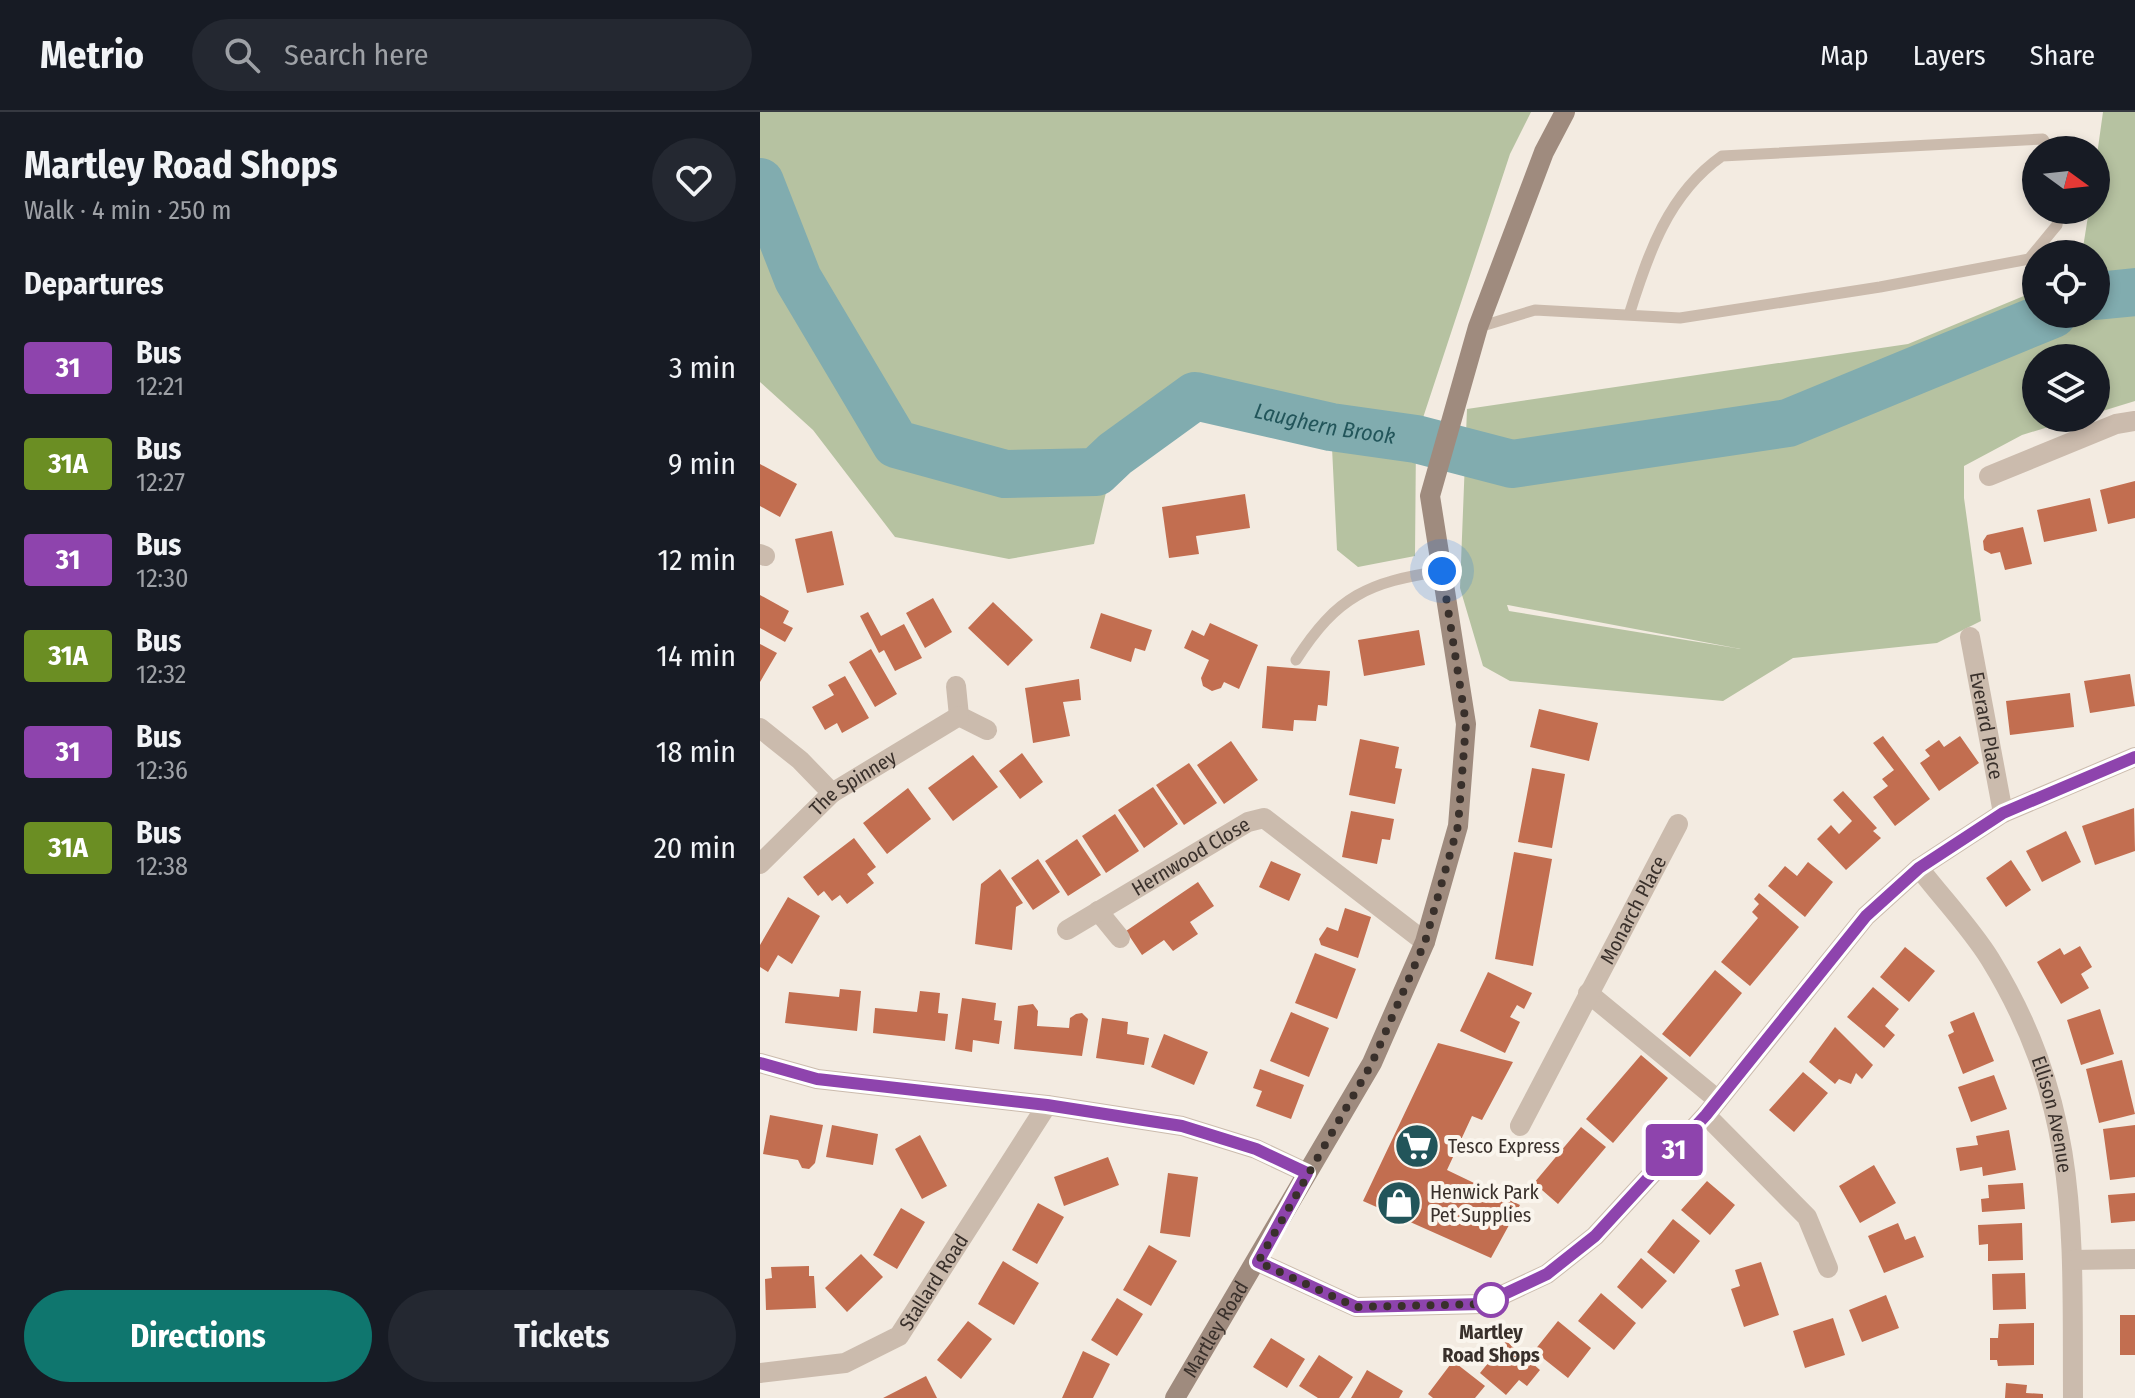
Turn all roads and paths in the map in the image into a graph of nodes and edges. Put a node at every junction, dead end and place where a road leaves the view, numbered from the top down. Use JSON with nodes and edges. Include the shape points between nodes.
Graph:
{"nodes":[{"id":1,"x":1565,"y":112,"type":"edge"},
{"id":2,"x":2022,"y":140,"type":"edge"},
{"id":3,"x":2057,"y":224,"type":"edge"},
{"id":4,"x":1629,"y":315,"type":"junction"},
{"id":5,"x":1478,"y":327,"type":"junction"},
{"id":6,"x":2135,"y":421,"type":"edge"},
{"id":7,"x":1989,"y":476,"type":"dead end"},
{"id":8,"x":1442,"y":571,"type":"junction"},
{"id":9,"x":1970,"y":637,"type":"dead end"},
{"id":10,"x":1296,"y":660,"type":"dead end"},
{"id":11,"x":956,"y":686,"type":"dead end"},
{"id":12,"x":959,"y":716,"type":"junction"},
{"id":13,"x":760,"y":728,"type":"edge"},
{"id":14,"x":987,"y":730,"type":"dead end"},
{"id":15,"x":2135,"y":757,"type":"edge"},
{"id":16,"x":832,"y":793,"type":"junction"},
{"id":17,"x":2003,"y":813,"type":"junction"},
{"id":18,"x":1678,"y":824,"type":"dead end"},
{"id":19,"x":760,"y":864,"type":"edge"},
{"id":20,"x":1919,"y":868,"type":"junction"},
{"id":21,"x":1098,"y":911,"type":"junction"},
{"id":22,"x":1067,"y":930,"type":"dead end"},
{"id":23,"x":1120,"y":938,"type":"dead end"},
{"id":24,"x":1425,"y":942,"type":"junction"},
{"id":25,"x":1588,"y":993,"type":"junction"},
{"id":26,"x":760,"y":1063,"type":"edge"},
{"id":27,"x":1047,"y":1105,"type":"junction"},
{"id":28,"x":1712,"y":1107,"type":"junction"},
{"id":29,"x":1520,"y":1126,"type":"dead end"},
{"id":30,"x":1307,"y":1173,"type":"junction"},
{"id":31,"x":2135,"y":1259,"type":"edge"},
{"id":32,"x":2072,"y":1260,"type":"junction"},
{"id":33,"x":1258,"y":1262,"type":"junction"},
{"id":34,"x":1828,"y":1268,"type":"dead end"},
{"id":35,"x":760,"y":1373,"type":"edge"},
{"id":36,"x":1175,"y":1398,"type":"edge"},
{"id":37,"x":2073,"y":1398,"type":"edge"}],
"edges":[{"from":1,"to":5,"type":"main road","via":[[1544,152]]},
{"from":2,"to":4,"type":"lane","via":[[1722,156],[1698,173],[1656,234]]},
{"from":3,"to":4,"type":"lane","via":[[2029,259],[1680,318]]},
{"from":4,"to":5,"type":"lane","via":[[1535,310]]},
{"from":5,"to":8,"type":"main road","name":"Martley Road","via":[[1430,496]]},
{"from":6,"to":7,"type":"street"},
{"from":8,"to":10,"type":"lane","via":[[1385,583],[1349,599],[1317,628]]},
{"from":8,"to":24,"type":"main road","name":"Martley Road","via":[[1466,724],[1458,826]]},
{"from":9,"to":17,"type":"street","name":"Everard Place"},
{"from":11,"to":12,"type":"street"},
{"from":12,"to":14,"type":"street"},
{"from":12,"to":16,"type":"street","name":"The Spinney"},
{"from":13,"to":16,"type":"street"},
{"from":15,"to":17,"type":"street"},
{"from":16,"to":19,"type":"street","name":"The Spinney"},
{"from":17,"to":20,"type":"street"},
{"from":18,"to":25,"type":"street","name":"Monarch Place"},
{"from":20,"to":28,"type":"street","via":[[1866,916]]},
{"from":20,"to":32,"type":"street","name":"Ellison Avenue","via":[[1989,958],[2048,1080],[2070,1190]]},
{"from":21,"to":22,"type":"street","name":"Hernwood Close"},
{"from":21,"to":23,"type":"street"},
{"from":21,"to":24,"type":"street","name":"Hernwood Close","via":[[1248,822],[1264,818]]},
{"from":24,"to":30,"type":"main road","name":"Martley Road","via":[[1372,1063]]},
{"from":25,"to":28,"type":"street"},
{"from":25,"to":29,"type":"street","name":"Monarch Place"},
{"from":26,"to":27,"type":"street","via":[[817,1079]]},
{"from":27,"to":30,"type":"street","via":[[1182,1126],[1256,1149]]},
{"from":27,"to":35,"type":"street","name":"Stallard Road","via":[[899,1336],[845,1363]]},
{"from":28,"to":33,"type":"street","via":[[1595,1236],[1547,1274],[1483,1304],[1356,1307]]},
{"from":28,"to":34,"type":"street","via":[[1807,1217]]},
{"from":30,"to":33,"type":"main road","name":"Martley Road"},
{"from":31,"to":32,"type":"street"},
{"from":32,"to":37,"type":"street","name":"Ellison Avenue"},
{"from":33,"to":36,"type":"main road","name":"Martley Road"}]}
